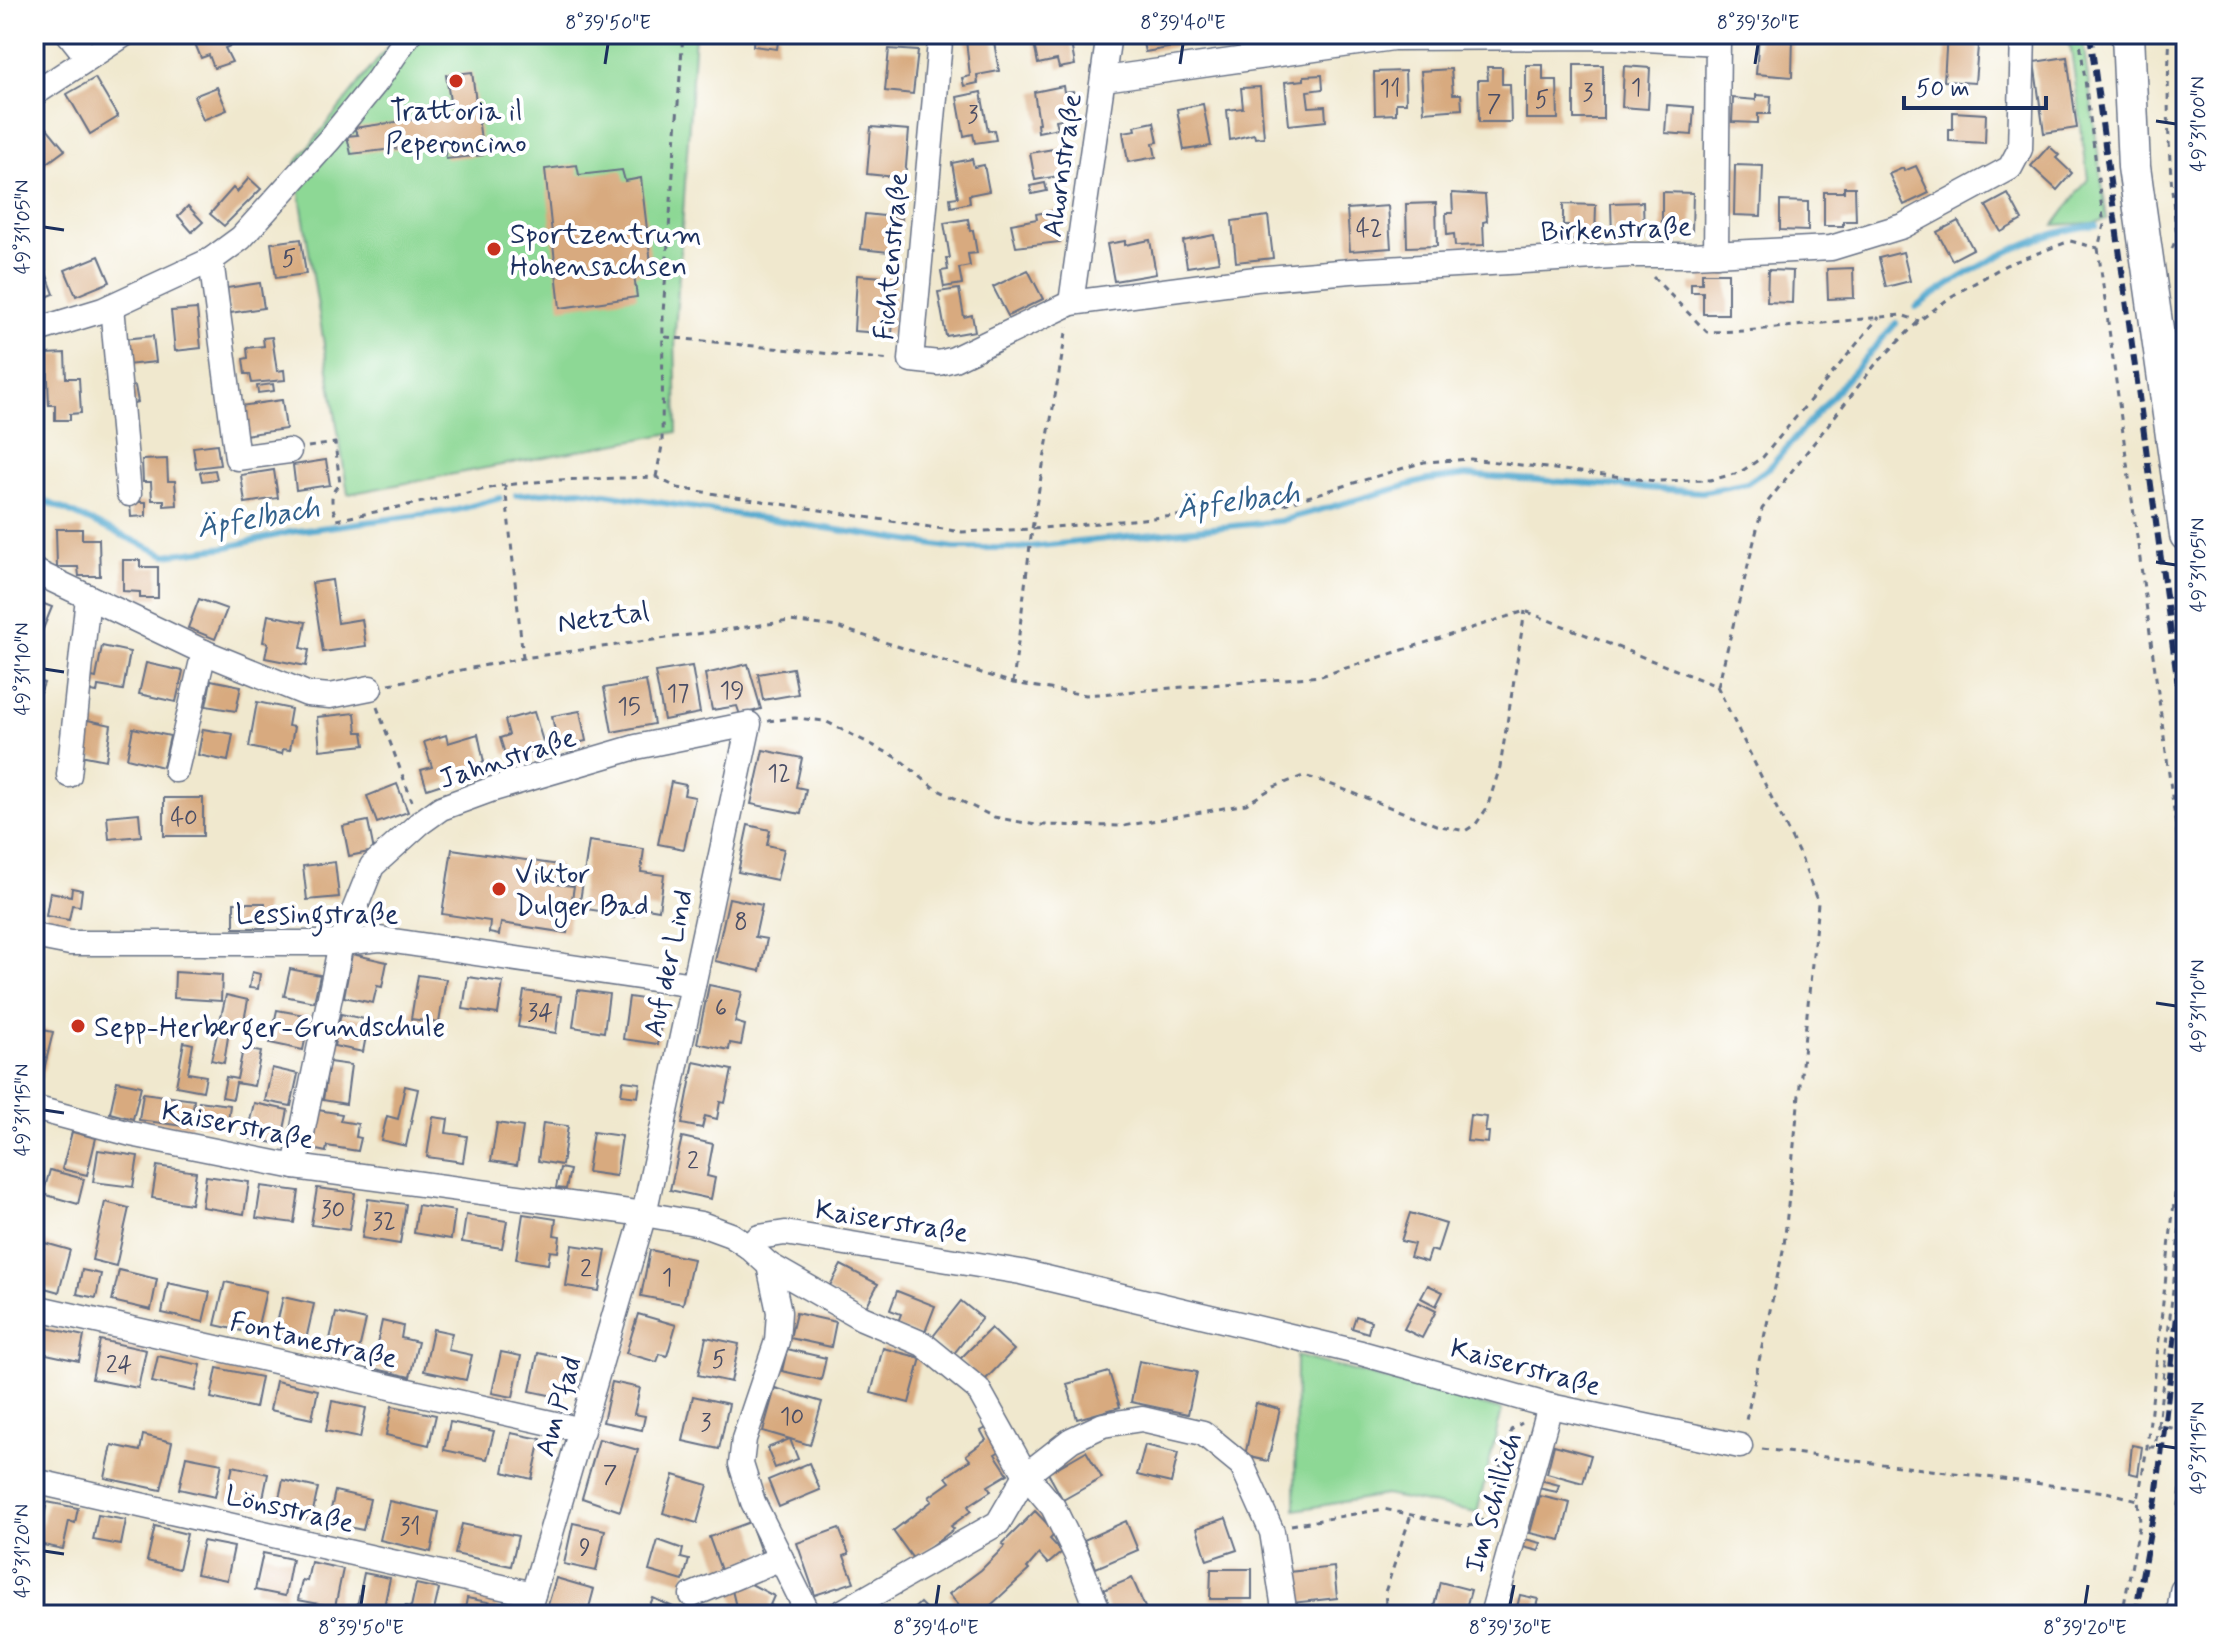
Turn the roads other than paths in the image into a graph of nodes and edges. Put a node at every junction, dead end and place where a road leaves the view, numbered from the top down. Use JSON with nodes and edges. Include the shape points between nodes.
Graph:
{"nodes":[{"id":1,"x":69,"y":34,"type":"edge"},
{"id":2,"x":125,"y":34,"type":"edge"},
{"id":3,"x":409,"y":34,"type":"edge"},
{"id":4,"x":944,"y":34,"type":"edge"},
{"id":5,"x":1109,"y":34,"type":"edge"},
{"id":6,"x":2023,"y":34,"type":"edge"},
{"id":7,"x":2128,"y":34,"type":"edge"},
{"id":8,"x":1718,"y":39,"type":"edge"},
{"id":9,"x":88,"y":58,"type":"junction"},
{"id":10,"x":1104,"y":79,"type":"junction"},
{"id":11,"x":34,"y":94,"type":"edge"},
{"id":12,"x":1716,"y":254,"type":"junction"},
{"id":13,"x":211,"y":260,"type":"junction"},
{"id":14,"x":1071,"y":303,"type":"junction"},
{"id":15,"x":112,"y":306,"type":"junction"},
{"id":16,"x":34,"y":331,"type":"edge"},
{"id":17,"x":289,"y":451,"type":"road end"},
{"id":18,"x":129,"y":494,"type":"dead end"},
{"id":19,"x":2186,"y":535,"type":"edge"},
{"id":20,"x":34,"y":571,"type":"edge"},
{"id":21,"x":88,"y":597,"type":"junction"},
{"id":22,"x":204,"y":652,"type":"junction"},
{"id":23,"x":370,"y":688,"type":"road end"},
{"id":24,"x":749,"y":724,"type":"joint"},
{"id":25,"x":176,"y":770,"type":"dead end"},
{"id":26,"x":69,"y":775,"type":"dead end"},
{"id":27,"x":34,"y":936,"type":"edge"},
{"id":28,"x":341,"y":943,"type":"junction"},
{"id":29,"x":693,"y":985,"type":"junction"},
{"id":30,"x":34,"y":1108,"type":"edge"},
{"id":31,"x":295,"y":1167,"type":"junction"},
{"id":32,"x":644,"y":1214,"type":"junction"},
{"id":33,"x":749,"y":1247,"type":"junction"},
{"id":34,"x":769,"y":1265,"type":"junction"},
{"id":35,"x":34,"y":1307,"type":"edge"},
{"id":36,"x":1550,"y":1406,"type":"junction"},
{"id":37,"x":582,"y":1430,"type":"junction"},
{"id":38,"x":1740,"y":1446,"type":"road end"},
{"id":39,"x":1026,"y":1475,"type":"junction"},
{"id":40,"x":34,"y":1481,"type":"edge"},
{"id":41,"x":781,"y":1558,"type":"junction"},
{"id":42,"x":2186,"y":1592,"type":"edge"},
{"id":43,"x":692,"y":1595,"type":"dead end"},
{"id":44,"x":530,"y":1605,"type":"edge"},
{"id":45,"x":809,"y":1615,"type":"edge"},
{"id":46,"x":837,"y":1615,"type":"edge"},
{"id":47,"x":1100,"y":1615,"type":"edge"},
{"id":48,"x":1285,"y":1615,"type":"edge"},
{"id":49,"x":1492,"y":1615,"type":"edge"},
{"id":50,"x":2183,"y":1615,"type":"edge"}],
"edges":[{"from":1,"to":9,"type":"street"},
{"from":2,"to":9,"type":"street"},
{"from":3,"to":13,"type":"street","via":[[292,183],[241,238]]},
{"from":4,"to":14,"type":"street","name":"Fichtenstraße","via":[[911,360],[954,359]]},
{"from":5,"to":10,"type":"street","name":"Ahornstraße"},
{"from":6,"to":12,"type":"street","name":"Birkenstraße","via":[[2020,149],[2010,168],[1903,226],[1831,248]]},
{"from":7,"to":19,"type":"main road","via":[[2134,167]]},
{"from":8,"to":10,"type":"street","via":[[1393,38]]},
{"from":8,"to":12,"type":"street"},
{"from":9,"to":11,"type":"street"},
{"from":10,"to":14,"type":"street","name":"Ahornstraße"},
{"from":12,"to":14,"type":"street","name":"Birkenstraße","via":[[1303,275]]},
{"from":13,"to":15,"type":"street"},
{"from":13,"to":17,"type":"street","via":[[237,458]]},
{"from":15,"to":16,"type":"street"},
{"from":15,"to":18,"type":"street"},
{"from":20,"to":21,"type":"street"},
{"from":21,"to":22,"type":"street"},
{"from":21,"to":26,"type":"street"},
{"from":22,"to":23,"type":"street","via":[[307,694],[330,696]]},
{"from":22,"to":25,"type":"street"},
{"from":24,"to":28,"type":"street","name":"Jahnstraße","via":[[636,747],[441,808],[372,866]]},
{"from":24,"to":29,"type":"street","name":"Auf der Lind"},
{"from":27,"to":28,"type":"street","name":"Lessingstraße","via":[[70,943]]},
{"from":28,"to":29,"type":"street","name":"Lessingstraße","via":[[380,939]]},
{"from":28,"to":31,"type":"street","name":"Jahnstraße"},
{"from":29,"to":32,"type":"street","name":"Auf der Lind"},
{"from":30,"to":31,"type":"street","name":"Kaiserstraße"},
{"from":31,"to":32,"type":"street","name":"Kaiserstraße"},
{"from":32,"to":33,"type":"street","name":"Kaiserstraße","via":[[701,1224]]},
{"from":32,"to":37,"type":"street","name":"Am Pfad"},
{"from":33,"to":34,"type":"street"},
{"from":33,"to":36,"type":"street","name":"Kaiserstraße","via":[[759,1237],[785,1233],[1021,1272],[1361,1353]]},
{"from":34,"to":39,"type":"street","via":[[862,1318],[923,1344],[978,1389]]},
{"from":34,"to":41,"type":"street","via":[[779,1312],[777,1341],[744,1439],[741,1464]]},
{"from":35,"to":37,"type":"street","name":"Fontanestraße"},
{"from":36,"to":38,"type":"street","name":"Kaiserstraße"},
{"from":36,"to":49,"type":"street","name":"Im Schillich"},
{"from":37,"to":44,"type":"street","name":"Am Pfad"},
{"from":39,"to":46,"type":"street","via":[[998,1523]]},
{"from":39,"to":47,"type":"street","via":[[1053,1507]]},
{"from":39,"to":48,"type":"street","via":[[1103,1425],[1142,1419],[1203,1433],[1242,1465],[1272,1532]]},
{"from":40,"to":44,"type":"street","name":"Lönsstraße"},
{"from":41,"to":43,"type":"street"},
{"from":41,"to":45,"type":"street"},
{"from":42,"to":50,"type":"main road"}]}
